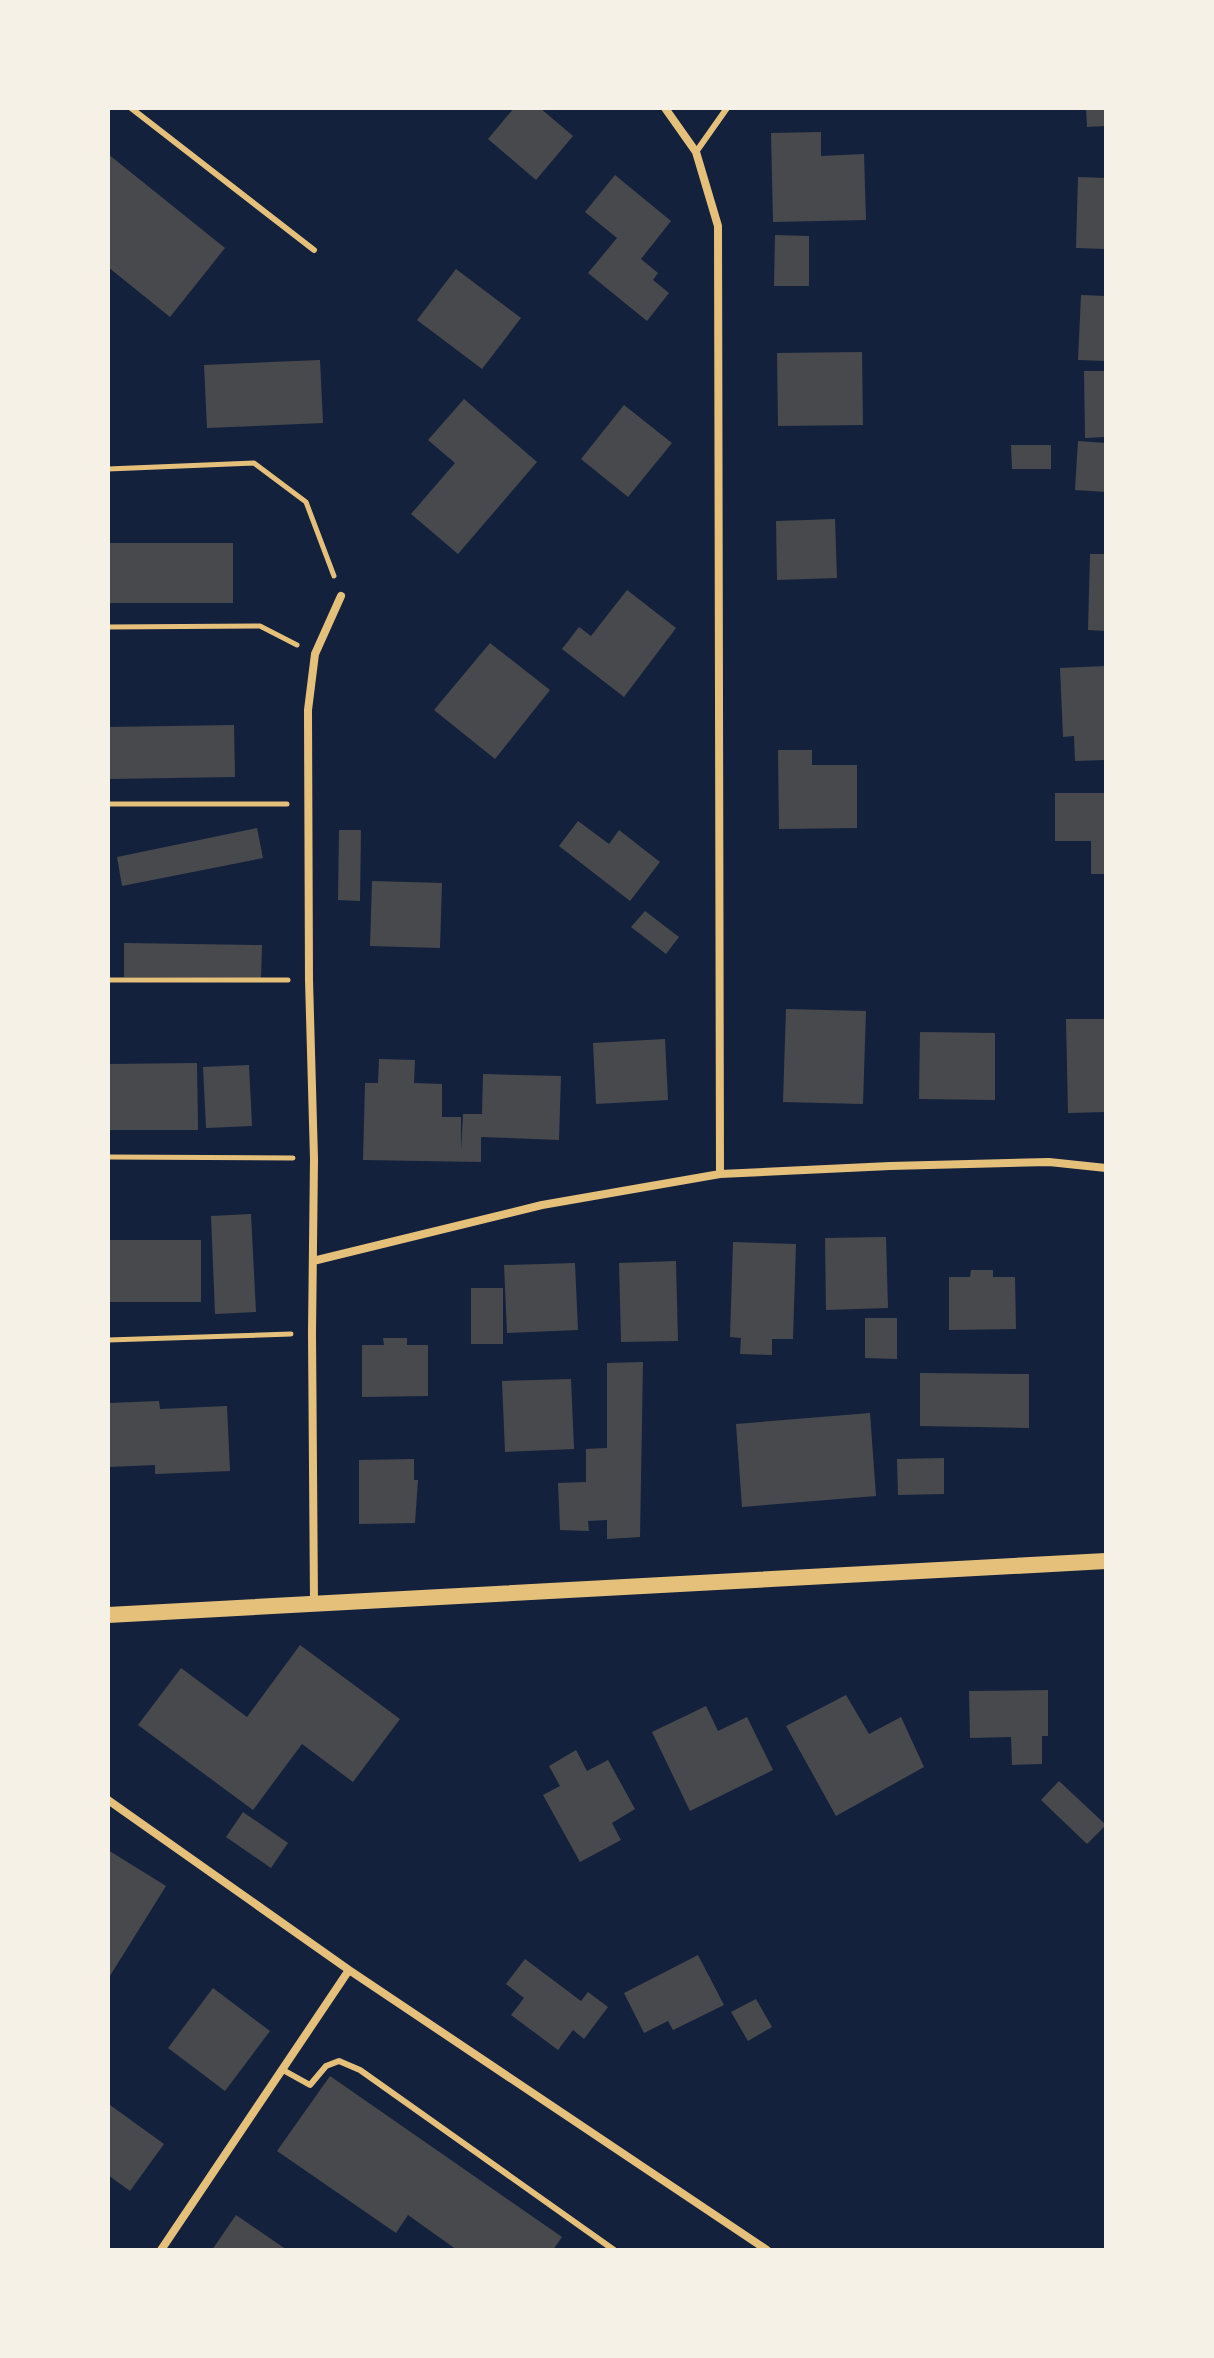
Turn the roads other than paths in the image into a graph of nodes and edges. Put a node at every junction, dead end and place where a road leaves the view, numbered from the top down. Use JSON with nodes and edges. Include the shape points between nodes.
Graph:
{"nodes":[{"id":1,"x":131,"y":108,"type":"edge"},
{"id":2,"x":665,"y":108,"type":"edge"},
{"id":3,"x":727,"y":108,"type":"edge"},
{"id":4,"x":696,"y":152,"type":"junction"},
{"id":5,"x":314,"y":250,"type":"dead end"},
{"id":6,"x":341,"y":596,"type":"road end"},
{"id":7,"x":1106,"y":1168,"type":"edge"},
{"id":8,"x":720,"y":1174,"type":"junction"},
{"id":9,"x":313,"y":1261,"type":"junction"},
{"id":10,"x":1106,"y":1561,"type":"edge"},
{"id":11,"x":314,"y":1605,"type":"junction"},
{"id":12,"x":108,"y":1615,"type":"edge"},
{"id":13,"x":108,"y":1800,"type":"edge"},
{"id":14,"x":349,"y":1970,"type":"junction"},
{"id":15,"x":283,"y":2070,"type":"junction"},
{"id":16,"x":161,"y":2250,"type":"edge"},
{"id":17,"x":614,"y":2250,"type":"edge"},
{"id":18,"x":767,"y":2250,"type":"edge"}],
"edges":[{"from":1,"to":5,"type":"lane"},
{"from":2,"to":4,"type":"street"},
{"from":3,"to":4,"type":"lane"},
{"from":4,"to":8,"type":"street","via":[[718,226]]},
{"from":6,"to":9,"type":"street","via":[[315,654],[308,710]]},
{"from":7,"to":8,"type":"street","via":[[1049,1162]]},
{"from":8,"to":9,"type":"street","via":[[542,1205]]},
{"from":9,"to":11,"type":"street"},
{"from":10,"to":11,"type":"main road"},
{"from":11,"to":12,"type":"main road"},
{"from":13,"to":14,"type":"street"},
{"from":14,"to":15,"type":"street"},
{"from":14,"to":18,"type":"street"},
{"from":15,"to":16,"type":"street"},
{"from":15,"to":17,"type":"lane","via":[[310,2085],[326,2066],[339,2061],[360,2070]]}]}
